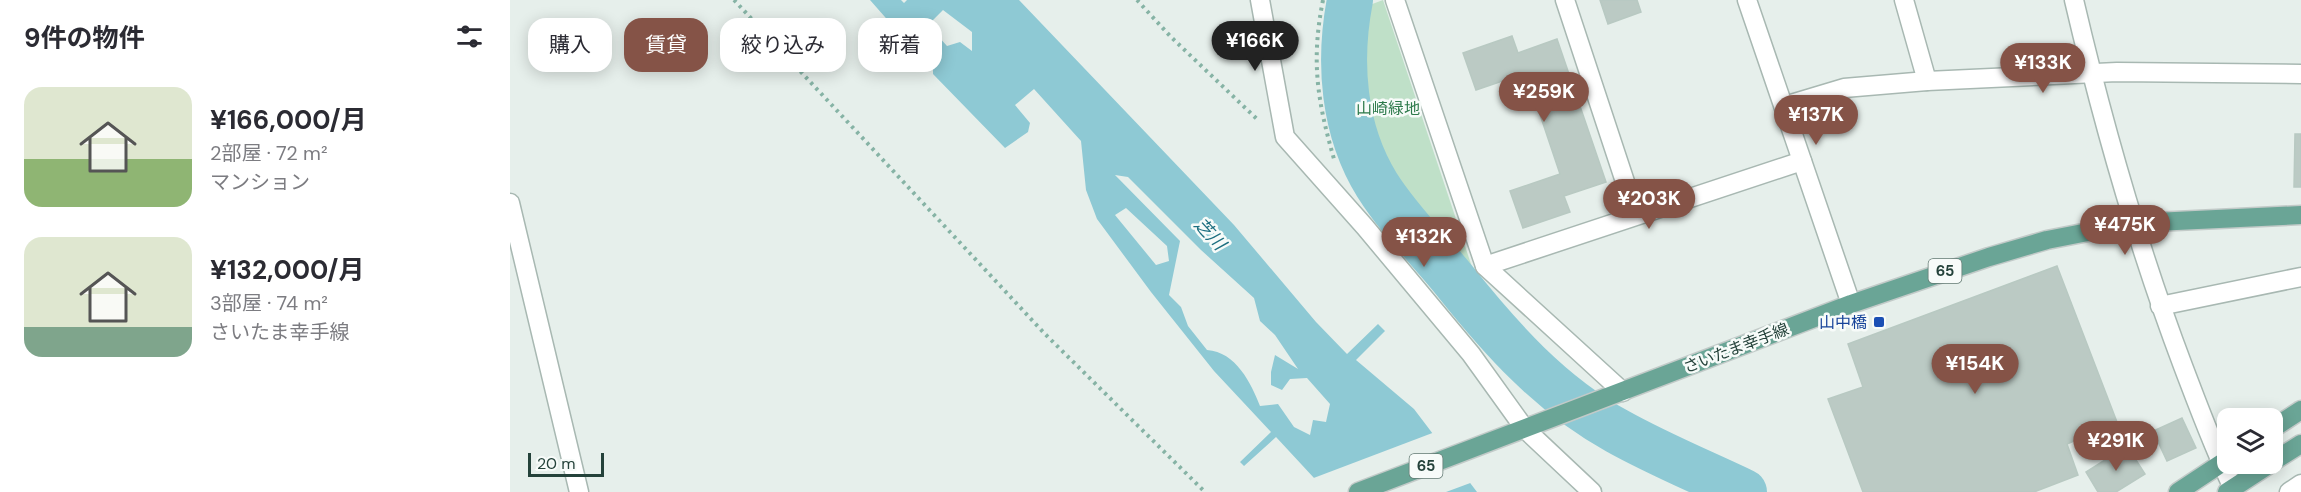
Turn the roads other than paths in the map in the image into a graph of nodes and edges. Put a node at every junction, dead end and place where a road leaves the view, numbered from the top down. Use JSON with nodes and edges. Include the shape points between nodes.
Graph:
{"nodes":[{"id":1,"x":1395,"y":0,"type":"edge"},
{"id":2,"x":1565,"y":0,"type":"edge"},
{"id":3,"x":1748,"y":0,"type":"edge"},
{"id":4,"x":1904,"y":0,"type":"edge"},
{"id":5,"x":2074,"y":0,"type":"edge"},
{"id":6,"x":1263,"y":4,"type":"edge"},
{"id":7,"x":2091,"y":74,"type":"junction"},
{"id":8,"x":2301,"y":74,"type":"edge"},
{"id":9,"x":1926,"y":81,"type":"junction"},
{"id":10,"x":1784,"y":105,"type":"junction"},
{"id":11,"x":1802,"y":160,"type":"junction"},
{"id":12,"x":510,"y":202,"type":"edge"},
{"id":13,"x":1636,"y":215,"type":"junction"},
{"id":14,"x":2301,"y":215,"type":"edge"},
{"id":15,"x":2134,"y":223,"type":"junction"},
{"id":16,"x":1485,"y":266,"type":"junction"},
{"id":17,"x":2301,"y":277,"type":"edge"},
{"id":18,"x":1851,"y":304,"type":"junction"},
{"id":19,"x":2160,"y":306,"type":"junction"},
{"id":20,"x":1615,"y":395,"type":"junction"},
{"id":21,"x":2301,"y":410,"type":"edge"},
{"id":22,"x":2283,"y":422,"type":"edge"},
{"id":23,"x":1525,"y":429,"type":"junction"},
{"id":24,"x":2217,"y":442,"type":"edge"},
{"id":25,"x":2301,"y":444,"type":"edge"},
{"id":26,"x":2283,"y":455,"type":"edge"},
{"id":27,"x":2217,"y":466,"type":"edge"},
{"id":28,"x":2228,"y":474,"type":"edge"},
{"id":29,"x":2256,"y":474,"type":"edge"},
{"id":30,"x":2301,"y":484,"type":"edge"},
{"id":31,"x":2232,"y":491,"type":"edge"},
{"id":32,"x":579,"y":492,"type":"edge"},
{"id":33,"x":1358,"y":492,"type":"edge"},
{"id":34,"x":1592,"y":492,"type":"edge"},
{"id":35,"x":2178,"y":492,"type":"edge"},
{"id":36,"x":2289,"y":492,"type":"edge"}],
"edges":[{"from":1,"to":16,"type":"street"},
{"from":2,"to":13,"type":"street"},
{"from":3,"to":10,"type":"street"},
{"from":4,"to":9,"type":"street"},
{"from":5,"to":7,"type":"street"},
{"from":6,"to":23,"type":"street","via":[[1285,137],[1471,354]]},
{"from":7,"to":8,"type":"street"},
{"from":7,"to":9,"type":"street"},
{"from":7,"to":15,"type":"street"},
{"from":9,"to":10,"type":"street","via":[[1844,88]]},
{"from":10,"to":11,"type":"street"},
{"from":11,"to":13,"type":"street"},
{"from":11,"to":18,"type":"street"},
{"from":12,"to":32,"type":"street"},
{"from":13,"to":16,"type":"street"},
{"from":14,"to":15,"type":"main road","name":"さいたま幸手線","number":"65"},
{"from":15,"to":18,"type":"main road","name":"さいたま幸手線","number":"65","via":[[2047,240]]},
{"from":15,"to":19,"type":"street"},
{"from":16,"to":20,"type":"street"},
{"from":17,"to":19,"type":"street"},
{"from":18,"to":20,"type":"main road","name":"さいたま幸手線","number":"65"},
{"from":19,"to":24,"type":"street"},
{"from":20,"to":23,"type":"main road","name":"さいたま幸手線","number":"65"},
{"from":21,"to":22,"type":"main road"},
{"from":23,"to":33,"type":"main road","name":"さいたま幸手線","number":"65"},
{"from":23,"to":34,"type":"street"},
{"from":25,"to":26,"type":"main road"},
{"from":27,"to":35,"type":"main road"},
{"from":28,"to":31,"type":"street"},
{"from":29,"to":31,"type":"main road"},
{"from":30,"to":36,"type":"street"}]}
